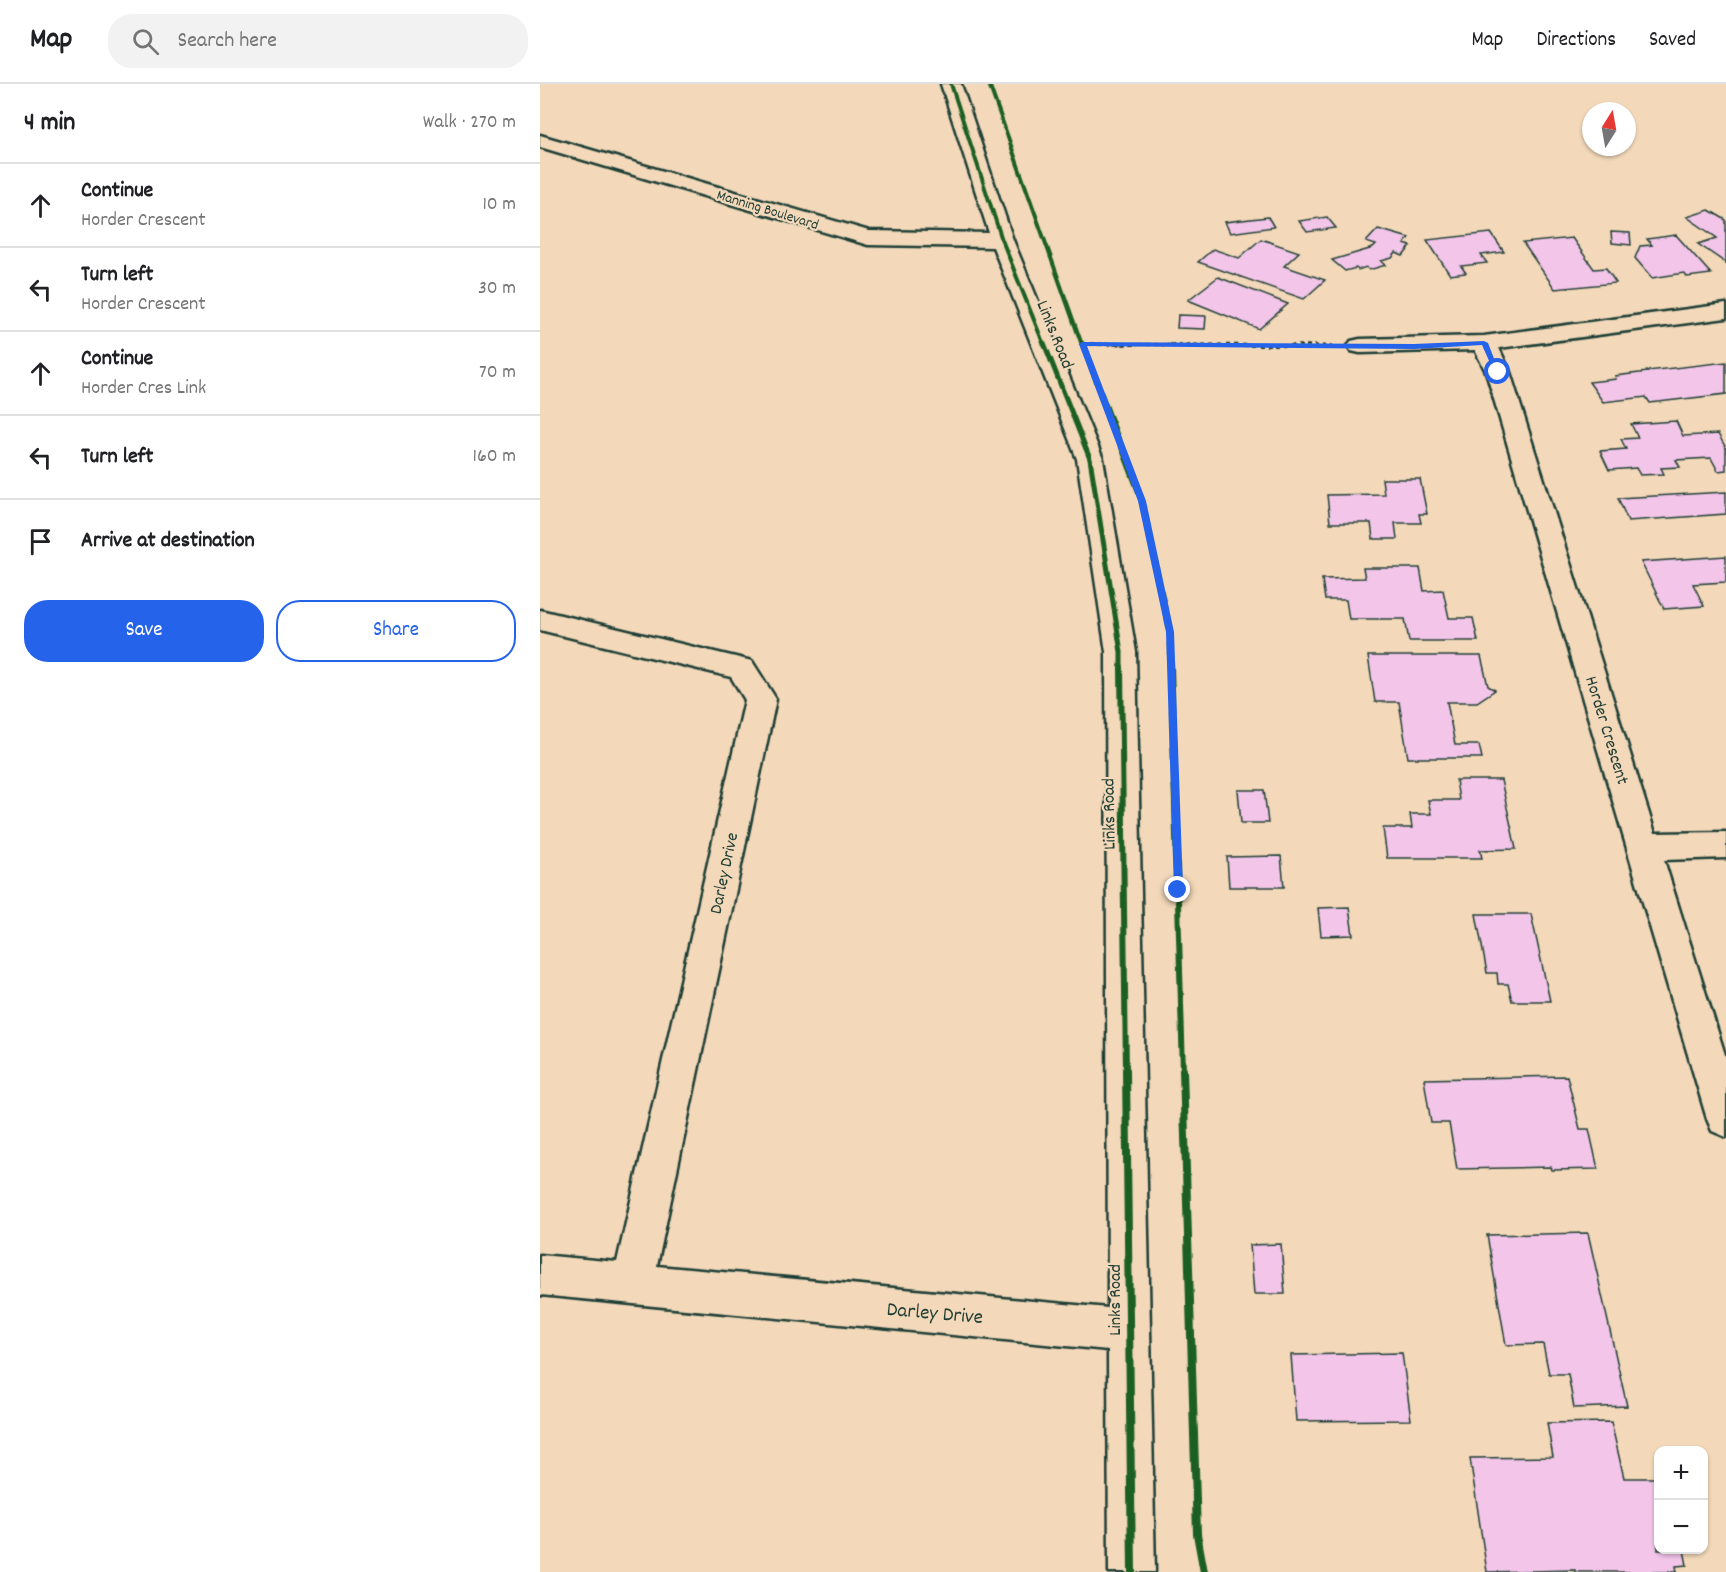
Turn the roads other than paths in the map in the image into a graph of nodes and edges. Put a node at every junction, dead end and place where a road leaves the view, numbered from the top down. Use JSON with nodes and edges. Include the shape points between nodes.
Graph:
{"nodes":[{"id":1,"x":951,"y":84,"type":"edge"},
{"id":2,"x":540,"y":141,"type":"edge"},
{"id":3,"x":1002,"y":240,"type":"junction"},
{"id":4,"x":1726,"y":311,"type":"edge"},
{"id":5,"x":1484,"y":343,"type":"junction"},
{"id":6,"x":1360,"y":346,"type":"road end"},
{"id":7,"x":540,"y":620,"type":"edge"},
{"id":8,"x":1726,"y":845,"type":"edge"},
{"id":9,"x":1644,"y":847,"type":"junction"},
{"id":10,"x":1726,"y":1119,"type":"edge"},
{"id":11,"x":540,"y":1275,"type":"edge"},
{"id":12,"x":633,"y":1284,"type":"junction"},
{"id":13,"x":1129,"y":1331,"type":"junction"},
{"id":14,"x":1132,"y":1572,"type":"edge"}],
"edges":[{"from":1,"to":3,"type":"street","name":"Links Road"},
{"from":2,"to":3,"type":"street","name":"Manning Boulevard","via":[[868,238]]},
{"from":3,"to":13,"type":"street","name":"Links Road","via":[[1090,459],[1121,652]]},
{"from":4,"to":5,"type":"street"},
{"from":5,"to":6,"type":"street"},
{"from":5,"to":9,"type":"street","name":"Horder Crescent","via":[[1498,372]]},
{"from":7,"to":12,"type":"street","name":"Darley Drive","via":[[741,669],[761,699]]},
{"from":8,"to":9,"type":"street"},
{"from":9,"to":10,"type":"street","name":"Horder Crescent"},
{"from":11,"to":12,"type":"street","name":"Darley Drive"},
{"from":12,"to":13,"type":"street","name":"Darley Drive"},
{"from":13,"to":14,"type":"street","name":"Links Road"}]}
